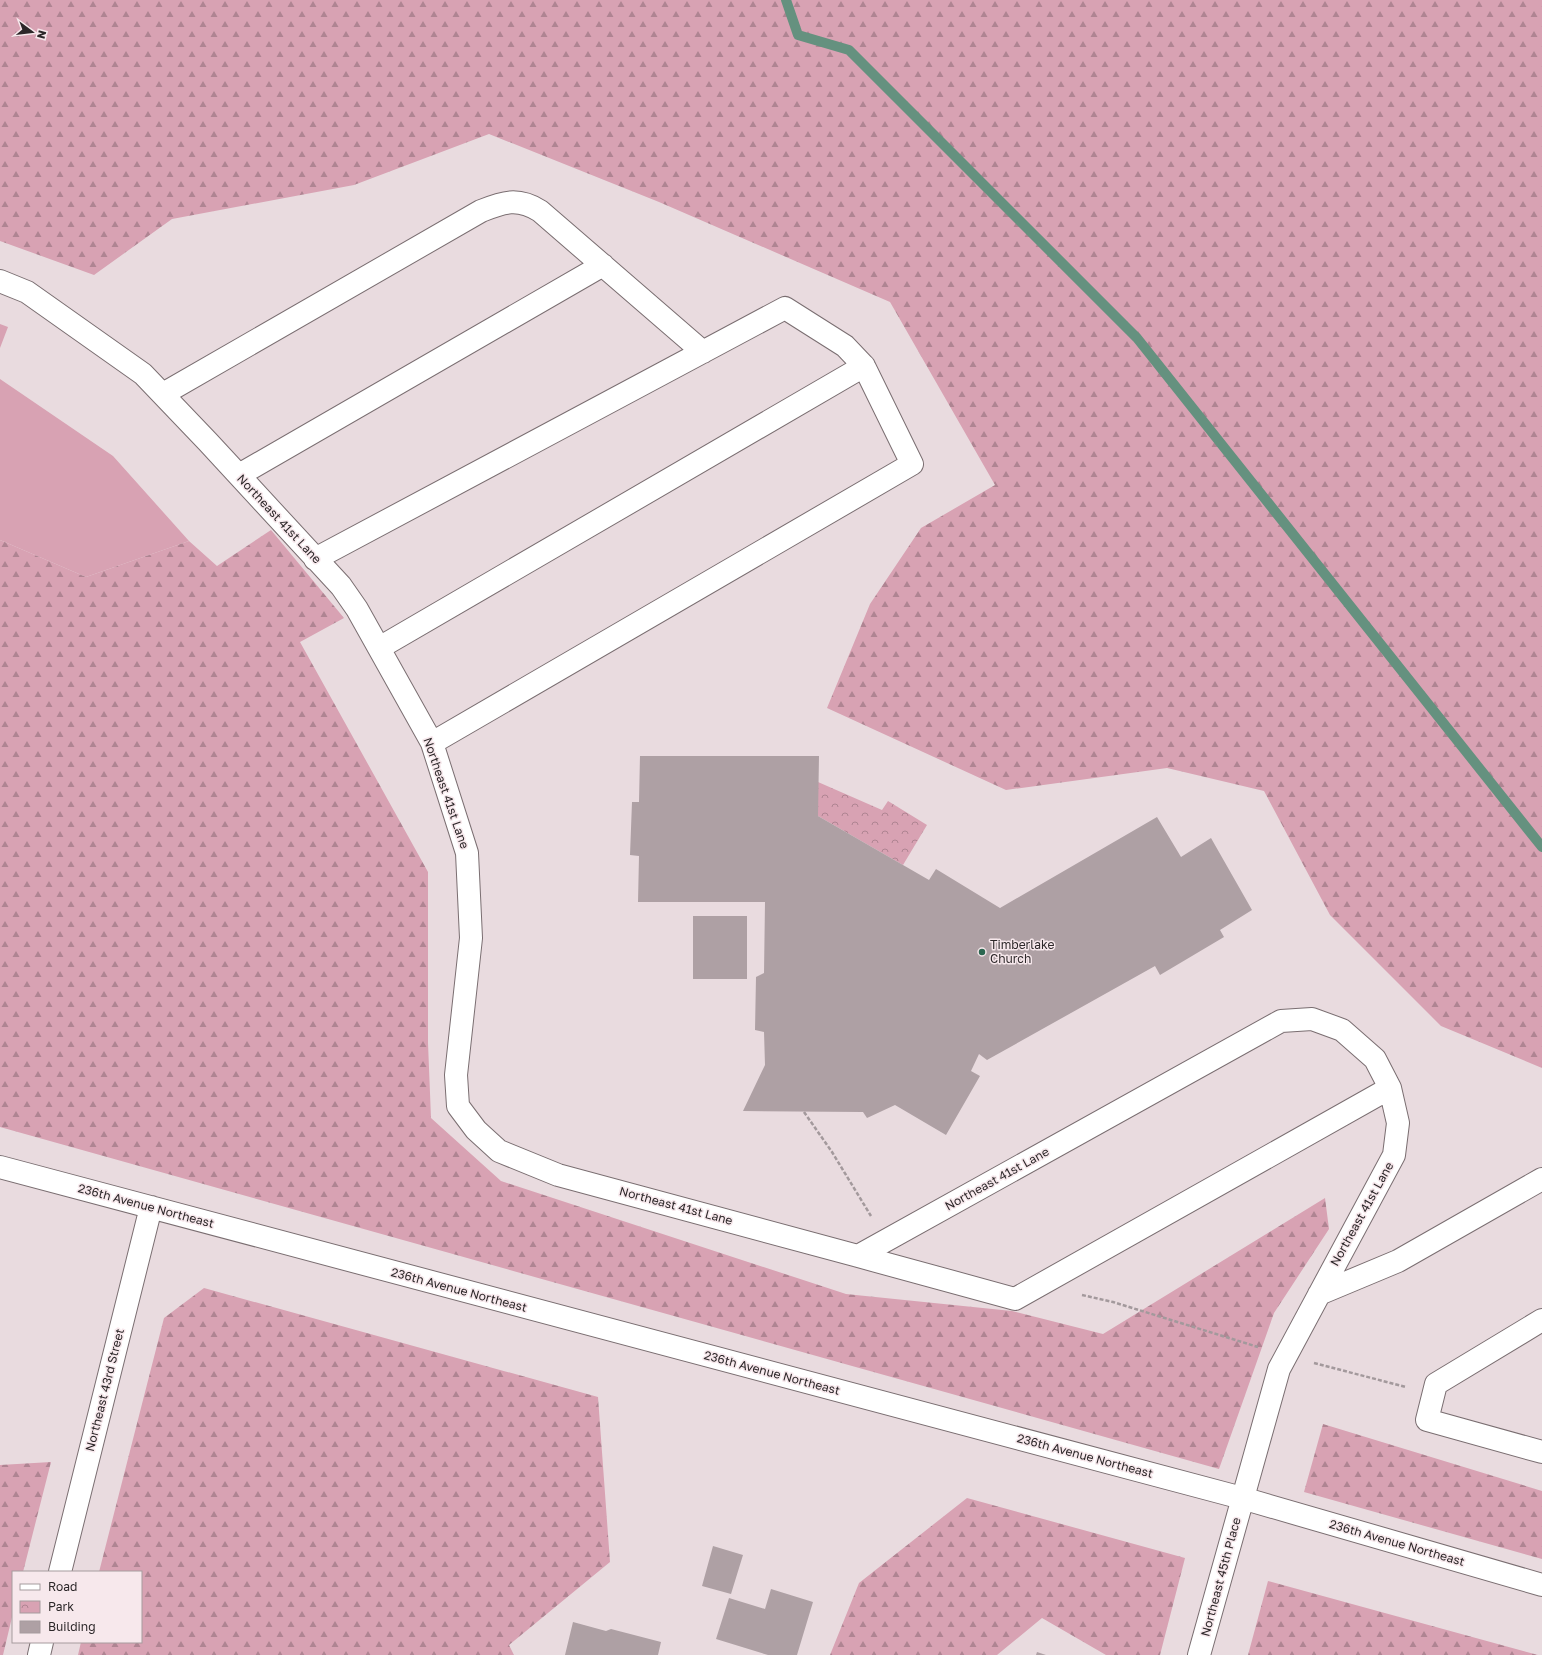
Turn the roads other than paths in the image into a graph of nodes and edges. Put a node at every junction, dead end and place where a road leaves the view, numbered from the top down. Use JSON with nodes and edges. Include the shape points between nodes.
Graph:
{"nodes":[{"id":1,"x":603,"y":265,"type":"junction"},
{"id":2,"x":0,"y":281,"type":"edge"},
{"id":3,"x":703,"y":352,"type":"junction"},
{"id":4,"x":864,"y":366,"type":"junction"},
{"id":5,"x":163,"y":394,"type":"junction"},
{"id":6,"x":239,"y":475,"type":"junction"},
{"id":7,"x":316,"y":559,"type":"junction"},
{"id":8,"x":379,"y":648,"type":"junction"},
{"id":9,"x":432,"y":743,"type":"junction"},
{"id":10,"x":1390,"y":1088,"type":"junction"},
{"id":11,"x":0,"y":1166,"type":"edge"},
{"id":12,"x":1542,"y":1179,"type":"edge"},
{"id":13,"x":151,"y":1207,"type":"junction"},
{"id":14,"x":858,"y":1256,"type":"junction"},
{"id":15,"x":1319,"y":1294,"type":"junction"},
{"id":16,"x":1542,"y":1320,"type":"edge"},
{"id":17,"x":1542,"y":1452,"type":"edge"},
{"id":18,"x":1242,"y":1498,"type":"junction"},
{"id":19,"x":60,"y":1571,"type":"edge"},
{"id":20,"x":1542,"y":1585,"type":"edge"},
{"id":21,"x":42,"y":1643,"type":"edge"},
{"id":22,"x":39,"y":1655,"type":"edge"},
{"id":23,"x":1199,"y":1655,"type":"edge"}],
"edges":[{"from":1,"to":3,"type":"street"},
{"from":1,"to":5,"type":"street","via":[[531,205],[518,202],[500,204],[481,211]]},
{"from":1,"to":6,"type":"street"},
{"from":2,"to":5,"type":"street","name":"Northeast 41st Lane","via":[[27,292],[143,374]]},
{"from":3,"to":4,"type":"street","via":[[785,308],[845,346]]},
{"from":3,"to":7,"type":"street"},
{"from":4,"to":8,"type":"street"},
{"from":4,"to":9,"type":"street","via":[[912,464]]},
{"from":5,"to":6,"type":"street","name":"Northeast 41st Lane"},
{"from":6,"to":7,"type":"street","name":"Northeast 41st Lane"},
{"from":7,"to":8,"type":"street","name":"Northeast 41st Lane","via":[[357,610]]},
{"from":8,"to":9,"type":"street","name":"Northeast 41st Lane"},
{"from":9,"to":14,"type":"street","name":"Northeast 41st Lane","via":[[467,853],[471,938],[456,1075],[458,1106],[476,1130],[500,1150],[558,1175]]},
{"from":10,"to":14,"type":"street","via":[[1016,1299]]},
{"from":10,"to":14,"type":"street","name":"Northeast 41st Lane","via":[[1375,1059],[1342,1030],[1312,1019],[1281,1022]]},
{"from":10,"to":15,"type":"street","name":"Northeast 41st Lane","via":[[1398,1123],[1394,1155]]},
{"from":11,"to":13,"type":"street","name":"236th Avenue Northeast"},
{"from":12,"to":15,"type":"street","via":[[1398,1261]]},
{"from":13,"to":18,"type":"street","name":"236th Avenue Northeast"},
{"from":13,"to":19,"type":"street","name":"Northeast 43rd Street"},
{"from":15,"to":18,"type":"street","name":"Northeast 41st Lane","via":[[1279,1369]]},
{"from":16,"to":17,"type":"street","via":[[1436,1384],[1427,1420]]},
{"from":18,"to":20,"type":"street","name":"236th Avenue Northeast"},
{"from":18,"to":23,"type":"street","name":"Northeast 45th Place"},
{"from":21,"to":22,"type":"street"}]}
